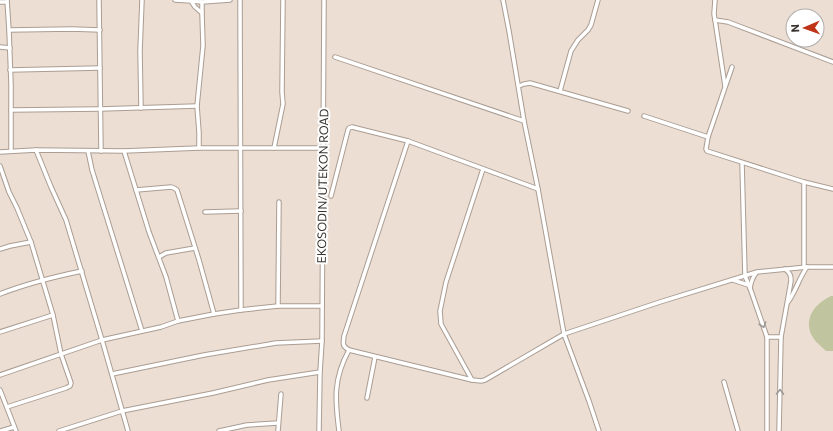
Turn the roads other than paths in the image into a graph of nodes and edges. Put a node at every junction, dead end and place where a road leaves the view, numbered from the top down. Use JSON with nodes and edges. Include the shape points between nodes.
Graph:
{"nodes":[{"id":1,"x":99,"y":0,"type":"edge"},
{"id":2,"x":142,"y":0,"type":"edge"},
{"id":3,"x":175,"y":0,"type":"edge"},
{"id":4,"x":230,"y":0,"type":"edge"},
{"id":5,"x":240,"y":0,"type":"edge"},
{"id":6,"x":283,"y":0,"type":"edge"},
{"id":7,"x":324,"y":0,"type":"edge"},
{"id":8,"x":502,"y":0,"type":"edge"},
{"id":9,"x":598,"y":0,"type":"edge"},
{"id":10,"x":715,"y":0,"type":"edge"},
{"id":11,"x":7,"y":1,"type":"edge"},
{"id":12,"x":190,"y":1,"type":"edge"},
{"id":13,"x":0,"y":2,"type":"edge"},
{"id":14,"x":202,"y":2,"type":"junction"},
{"id":15,"x":202,"y":13,"type":"junction"},
{"id":16,"x":715,"y":20,"type":"junction"},
{"id":17,"x":9,"y":30,"type":"junction"},
{"id":18,"x":100,"y":30,"type":"junction"},
{"id":19,"x":0,"y":47,"type":"edge"},
{"id":20,"x":10,"y":48,"type":"junction"},
{"id":21,"x":335,"y":57,"type":"dead end"},
{"id":22,"x":833,"y":62,"type":"edge"},
{"id":23,"x":732,"y":67,"type":"dead end"},
{"id":24,"x":100,"y":68,"type":"junction"},
{"id":25,"x":10,"y":70,"type":"junction"},
{"id":26,"x":519,"y":86,"type":"junction"},
{"id":27,"x":725,"y":87,"type":"junction"},
{"id":28,"x":560,"y":91,"type":"junction"},
{"id":29,"x":197,"y":106,"type":"junction"},
{"id":30,"x":141,"y":108,"type":"junction"},
{"id":31,"x":100,"y":109,"type":"junction"},
{"id":32,"x":11,"y":110,"type":"junction"},
{"id":33,"x":628,"y":111,"type":"dead end"},
{"id":34,"x":644,"y":116,"type":"dead end"},
{"id":35,"x":524,"y":121,"type":"junction"},
{"id":36,"x":708,"y":137,"type":"junction"},
{"id":37,"x":408,"y":141,"type":"junction"},
{"id":38,"x":199,"y":148,"type":"junction"},
{"id":39,"x":241,"y":148,"type":"junction"},
{"id":40,"x":274,"y":148,"type":"junction"},
{"id":41,"x":323,"y":148,"type":"junction"},
{"id":42,"x":36,"y":150,"type":"junction"},
{"id":43,"x":88,"y":151,"type":"junction"},
{"id":44,"x":101,"y":151,"type":"junction"},
{"id":45,"x":124,"y":151,"type":"junction"},
{"id":46,"x":0,"y":152,"type":"edge"},
{"id":47,"x":11,"y":152,"type":"junction"},
{"id":48,"x":742,"y":163,"type":"junction"},
{"id":49,"x":0,"y":166,"type":"edge"},
{"id":50,"x":483,"y":169,"type":"junction"},
{"id":51,"x":804,"y":182,"type":"junction"},
{"id":52,"x":538,"y":189,"type":"junction"},
{"id":53,"x":833,"y":189,"type":"edge"},
{"id":54,"x":136,"y":190,"type":"junction"},
{"id":55,"x":331,"y":196,"type":"dead end"},
{"id":56,"x":279,"y":202,"type":"dead end"},
{"id":57,"x":241,"y":211,"type":"junction"},
{"id":58,"x":206,"y":212,"type":"dead end"},
{"id":59,"x":31,"y":242,"type":"junction"},
{"id":60,"x":195,"y":248,"type":"junction"},
{"id":61,"x":0,"y":249,"type":"edge"},
{"id":62,"x":159,"y":257,"type":"junction"},
{"id":63,"x":806,"y":267,"type":"junction"},
{"id":64,"x":833,"y":267,"type":"edge"},
{"id":65,"x":785,"y":269,"type":"junction"},
{"id":66,"x":82,"y":271,"type":"junction"},
{"id":67,"x":757,"y":272,"type":"junction"},
{"id":68,"x":745,"y":276,"type":"junction"},
{"id":69,"x":43,"y":279,"type":"junction"},
{"id":70,"x":732,"y":280,"type":"junction"},
{"id":71,"x":749,"y":287,"type":"junction"},
{"id":72,"x":0,"y":294,"type":"edge"},
{"id":73,"x":788,"y":303,"type":"junction"},
{"id":74,"x":278,"y":306,"type":"junction"},
{"id":75,"x":321,"y":306,"type":"junction"},
{"id":76,"x":241,"y":310,"type":"junction"},
{"id":77,"x":214,"y":314,"type":"junction"},
{"id":78,"x":53,"y":315,"type":"junction"},
{"id":79,"x":178,"y":321,"type":"junction"},
{"id":80,"x":142,"y":331,"type":"junction"},
{"id":81,"x":0,"y":332,"type":"edge"},
{"id":82,"x":564,"y":334,"type":"junction"},
{"id":83,"x":767,"y":337,"type":"junction"},
{"id":84,"x":781,"y":337,"type":"junction"},
{"id":85,"x":102,"y":340,"type":"junction"},
{"id":86,"x":322,"y":341,"type":"junction"},
{"id":87,"x":349,"y":350,"type":"junction"},
{"id":88,"x":62,"y":354,"type":"junction"},
{"id":89,"x":375,"y":357,"type":"junction"},
{"id":90,"x":320,"y":372,"type":"junction"},
{"id":91,"x":112,"y":374,"type":"junction"},
{"id":92,"x":0,"y":375,"type":"edge"},
{"id":93,"x":472,"y":380,"type":"junction"},
{"id":94,"x":724,"y":382,"type":"dead end"},
{"id":95,"x":0,"y":390,"type":"edge"},
{"id":96,"x":281,"y":394,"type":"dead end"},
{"id":97,"x":367,"y":398,"type":"dead end"},
{"id":98,"x":7,"y":408,"type":"junction"},
{"id":99,"x":122,"y":411,"type":"junction"},
{"id":100,"x":278,"y":423,"type":"junction"},
{"id":101,"x":72,"y":426,"type":"junction"},
{"id":102,"x":15,"y":429,"type":"edge"},
{"id":103,"x":779,"y":429,"type":"edge"},
{"id":104,"x":766,"y":430,"type":"edge"},
{"id":105,"x":1,"y":431,"type":"edge"},
{"id":106,"x":59,"y":431,"type":"edge"},
{"id":107,"x":73,"y":431,"type":"edge"},
{"id":108,"x":128,"y":431,"type":"edge"},
{"id":109,"x":219,"y":431,"type":"edge"},
{"id":110,"x":278,"y":431,"type":"edge"},
{"id":111,"x":319,"y":431,"type":"edge"},
{"id":112,"x":339,"y":431,"type":"edge"},
{"id":113,"x":599,"y":431,"type":"edge"},
{"id":114,"x":738,"y":431,"type":"edge"},
{"id":115,"x":775,"y":431,"type":"edge"}],
"edges":[{"from":1,"to":18,"type":"street"},
{"from":2,"to":30,"type":"street"},
{"from":3,"to":12,"type":"street"},
{"from":4,"to":14,"type":"street"},
{"from":5,"to":39,"type":"street"},
{"from":6,"to":40,"type":"street","via":[[283,104]]},
{"from":7,"to":41,"type":"street","name":"EKOSODIN/UTEKON ROAD"},
{"from":8,"to":26,"type":"street"},
{"from":9,"to":28,"type":"street","via":[[591,25],[571,51]]},
{"from":10,"to":16,"type":"street"},
{"from":11,"to":13,"type":"street"},
{"from":11,"to":17,"type":"street"},
{"from":12,"to":14,"type":"street"},
{"from":12,"to":15,"type":"street"},
{"from":14,"to":15,"type":"street"},
{"from":15,"to":29,"type":"street","via":[[203,46]]},
{"from":16,"to":22,"type":"street","via":[[728,22]]},
{"from":16,"to":27,"type":"street"},
{"from":17,"to":18,"type":"street"},
{"from":17,"to":20,"type":"street"},
{"from":18,"to":24,"type":"street"},
{"from":19,"to":20,"type":"street"},
{"from":20,"to":25,"type":"street"},
{"from":21,"to":35,"type":"street"},
{"from":23,"to":27,"type":"street"},
{"from":24,"to":25,"type":"street"},
{"from":24,"to":31,"type":"street"},
{"from":25,"to":32,"type":"street"},
{"from":26,"to":28,"type":"street","via":[[530,83]]},
{"from":26,"to":35,"type":"street"},
{"from":27,"to":36,"type":"street"},
{"from":28,"to":33,"type":"street"},
{"from":29,"to":30,"type":"street"},
{"from":29,"to":38,"type":"street"},
{"from":30,"to":31,"type":"street"},
{"from":31,"to":32,"type":"street"},
{"from":31,"to":44,"type":"street"},
{"from":32,"to":47,"type":"street"},
{"from":34,"to":36,"type":"street"},
{"from":35,"to":52,"type":"street"},
{"from":36,"to":48,"type":"street","via":[[707,151]]},
{"from":37,"to":50,"type":"street"},
{"from":37,"to":55,"type":"street","via":[[349,128]]},
{"from":37,"to":87,"type":"street","via":[[344,336],[343,343]]},
{"from":38,"to":39,"type":"street"},
{"from":38,"to":45,"type":"street"},
{"from":39,"to":40,"type":"street"},
{"from":39,"to":57,"type":"street"},
{"from":40,"to":41,"type":"street"},
{"from":41,"to":75,"type":"street","name":"EKOSODIN/UTEKON ROAD"},
{"from":42,"to":43,"type":"street"},
{"from":42,"to":47,"type":"street"},
{"from":42,"to":66,"type":"street","via":[[66,220]]},
{"from":43,"to":44,"type":"street"},
{"from":43,"to":80,"type":"street"},
{"from":44,"to":45,"type":"street"},
{"from":45,"to":54,"type":"street"},
{"from":46,"to":47,"type":"street"},
{"from":48,"to":51,"type":"street"},
{"from":48,"to":68,"type":"street"},
{"from":49,"to":59,"type":"street"},
{"from":50,"to":52,"type":"street"},
{"from":50,"to":93,"type":"street","via":[[446,282],[440,311],[441,324]]},
{"from":51,"to":53,"type":"street"},
{"from":51,"to":63,"type":"street"},
{"from":52,"to":82,"type":"street"},
{"from":54,"to":60,"type":"street","via":[[171,187],[177,190]]},
{"from":54,"to":62,"type":"street"},
{"from":56,"to":74,"type":"street"},
{"from":57,"to":58,"type":"street"},
{"from":57,"to":76,"type":"street"},
{"from":59,"to":61,"type":"street"},
{"from":59,"to":69,"type":"street"},
{"from":60,"to":62,"type":"street","via":[[166,253]]},
{"from":60,"to":77,"type":"street"},
{"from":62,"to":79,"type":"street"},
{"from":63,"to":64,"type":"street"},
{"from":63,"to":65,"type":"street"},
{"from":63,"to":73,"type":"street"},
{"from":65,"to":67,"type":"street"},
{"from":65,"to":73,"type":"street","via":[[790,273],[792,281]]},
{"from":66,"to":69,"type":"street"},
{"from":66,"to":85,"type":"street"},
{"from":67,"to":68,"type":"street"},
{"from":67,"to":71,"type":"street"},
{"from":68,"to":70,"type":"street"},
{"from":68,"to":71,"type":"street"},
{"from":69,"to":72,"type":"street"},
{"from":69,"to":78,"type":"street"},
{"from":70,"to":71,"type":"street"},
{"from":70,"to":82,"type":"street"},
{"from":71,"to":83,"type":"street","one_way":true},
{"from":73,"to":84,"type":"street"},
{"from":74,"to":75,"type":"street"},
{"from":74,"to":76,"type":"street"},
{"from":75,"to":86,"type":"street","name":"EKOSODIN/UTEKON ROAD"},
{"from":76,"to":77,"type":"street"},
{"from":77,"to":79,"type":"street"},
{"from":78,"to":81,"type":"street"},
{"from":78,"to":88,"type":"street"},
{"from":79,"to":80,"type":"street"},
{"from":80,"to":85,"type":"street"},
{"from":82,"to":93,"type":"street","via":[[485,380]]},
{"from":82,"to":113,"type":"street"},
{"from":83,"to":84,"type":"street"},
{"from":83,"to":104,"type":"street"},
{"from":103,"to":84,"type":"street","one_way":true},
{"from":85,"to":88,"type":"street"},
{"from":85,"to":91,"type":"street"},
{"from":86,"to":90,"type":"street","name":"EKOSODIN/UTEKON ROAD"},
{"from":86,"to":91,"type":"street","via":[[276,343]]},
{"from":87,"to":89,"type":"street"},
{"from":87,"to":112,"type":"street","via":[[337,380]]},
{"from":88,"to":92,"type":"street"},
{"from":88,"to":98,"type":"street","via":[[70,386]]},
{"from":89,"to":93,"type":"street"},
{"from":89,"to":97,"type":"street"},
{"from":90,"to":99,"type":"street","via":[[268,380]]},
{"from":90,"to":111,"type":"street","name":"EKOSODIN/UTEKON ROAD"},
{"from":91,"to":99,"type":"street"},
{"from":94,"to":114,"type":"street"},
{"from":95,"to":98,"type":"street"},
{"from":96,"to":100,"type":"street"},
{"from":98,"to":102,"type":"street"},
{"from":99,"to":101,"type":"street"},
{"from":99,"to":108,"type":"street"},
{"from":100,"to":109,"type":"street","via":[[247,424]]},
{"from":100,"to":110,"type":"street"},
{"from":101,"to":106,"type":"street"},
{"from":101,"to":107,"type":"street"},
{"from":102,"to":105,"type":"street"},
{"from":103,"to":115,"type":"street"}]}
